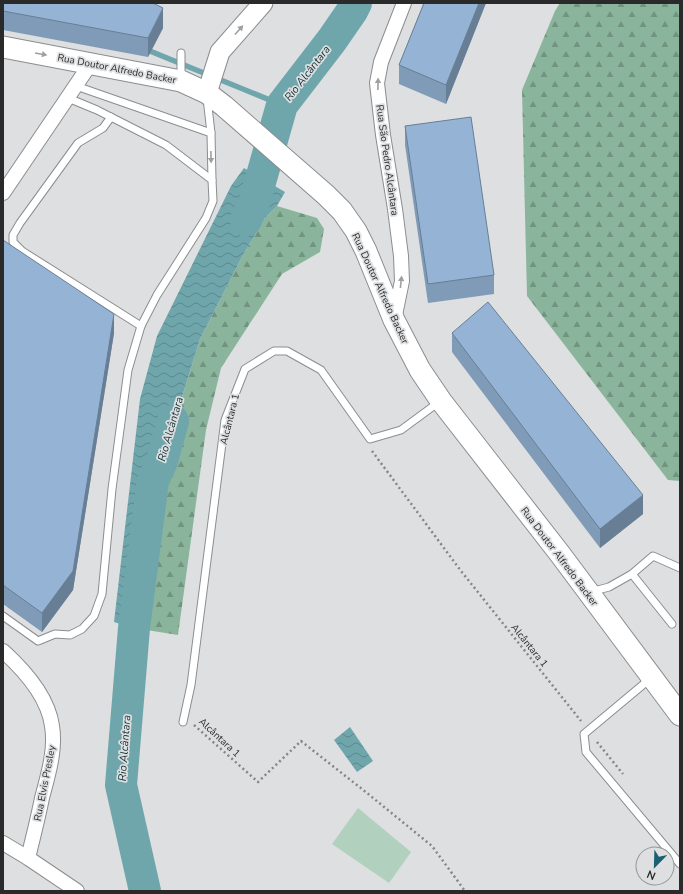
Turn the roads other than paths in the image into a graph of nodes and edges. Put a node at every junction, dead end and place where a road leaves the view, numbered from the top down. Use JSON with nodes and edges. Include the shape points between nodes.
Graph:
{"nodes":[{"id":1,"x":263,"y":3,"type":"edge"},
{"id":2,"x":404,"y":3,"type":"edge"},
{"id":3,"x":3,"y":48,"type":"edge"},
{"id":4,"x":181,"y":53,"type":"dead end"},
{"id":5,"x":91,"y":63,"type":"junction"},
{"id":6,"x":181,"y":81,"type":"junction"},
{"id":7,"x":76,"y":86,"type":"junction"},
{"id":8,"x":209,"y":87,"type":"junction"},
{"id":9,"x":68,"y":98,"type":"junction"},
{"id":10,"x":111,"y":117,"type":"junction"},
{"id":11,"x":211,"y":133,"type":"junction"},
{"id":12,"x":212,"y":180,"type":"junction"},
{"id":13,"x":3,"y":193,"type":"edge"},
{"id":14,"x":394,"y":320,"type":"junction"},
{"id":15,"x":141,"y":326,"type":"junction"},
{"id":16,"x":441,"y":401,"type":"junction"},
{"id":17,"x":680,"y":568,"type":"edge"},
{"id":18,"x":632,"y":574,"type":"junction"},
{"id":19,"x":588,"y":592,"type":"junction"},
{"id":20,"x":3,"y":616,"type":"edge"},
{"id":21,"x":672,"y":624,"type":"dead end"},
{"id":22,"x":3,"y":651,"type":"edge"},
{"id":23,"x":651,"y":678,"type":"junction"},
{"id":24,"x":680,"y":715,"type":"edge"},
{"id":25,"x":183,"y":722,"type":"dead end"},
{"id":26,"x":3,"y":843,"type":"edge"},
{"id":27,"x":28,"y":858,"type":"junction"},
{"id":28,"x":680,"y":864,"type":"edge"},
{"id":29,"x":77,"y":891,"type":"edge"}],
"edges":[{"from":8,"to":1,"type":"main road","one_way":true,"via":[[220,52]]},
{"from":14,"to":2,"type":"street","name":"Rua São Pedro Alcântara","one_way":true,"via":[[402,281],[401,256],[377,83],[381,62]]},
{"from":3,"to":5,"type":"main road","name":"Rua Doutor Alfredo Backer","one_way":true},
{"from":4,"to":6,"type":"lane"},
{"from":5,"to":6,"type":"main road","name":"Rua Doutor Alfredo Backer"},
{"from":5,"to":7,"type":"street"},
{"from":6,"to":8,"type":"main road","name":"Rua Doutor Alfredo Backer"},
{"from":7,"to":9,"type":"street"},
{"from":7,"to":11,"type":"lane"},
{"from":8,"to":11,"type":"lane"},
{"from":8,"to":14,"type":"main road","name":"Rua Doutor Alfredo Backer","via":[[224,106],[342,211],[366,251]]},
{"from":9,"to":10,"type":"lane"},
{"from":9,"to":13,"type":"street"},
{"from":10,"to":12,"type":"lane","via":[[166,145]]},
{"from":10,"to":15,"type":"lane","via":[[103,128],[78,143],[20,223],[13,234],[13,242],[22,251]]},
{"from":11,"to":12,"type":"lane","one_way":true},
{"from":12,"to":15,"type":"lane","via":[[213,201],[206,218],[157,295]]},
{"from":14,"to":16,"type":"main road","name":"Rua Doutor Alfredo Backer","via":[[420,370]]},
{"from":15,"to":20,"type":"lane","via":[[128,370],[112,489],[102,594],[94,616],[82,629],[70,635],[55,634],[38,641]]},
{"from":16,"to":19,"type":"main road","name":"Rua Doutor Alfredo Backer"},
{"from":16,"to":25,"type":"lane","via":[[401,430],[370,439],[321,370],[287,351],[274,351],[245,369],[226,420],[191,685]]},
{"from":17,"to":18,"type":"lane","via":[[653,556]]},
{"from":18,"to":19,"type":"lane","via":[[609,587]]},
{"from":18,"to":21,"type":"lane"},
{"from":19,"to":23,"type":"main road","name":"Rua Doutor Alfredo Backer"},
{"from":22,"to":27,"type":"street","name":"Rua Elvis Presley","via":[[20,667],[37,689],[52,726],[53,750]]},
{"from":23,"to":24,"type":"main road","name":"Rua Doutor Alfredo Backer"},
{"from":23,"to":28,"type":"lane","via":[[584,734],[586,752]]},
{"from":26,"to":27,"type":"street"},
{"from":27,"to":29,"type":"street"}]}
